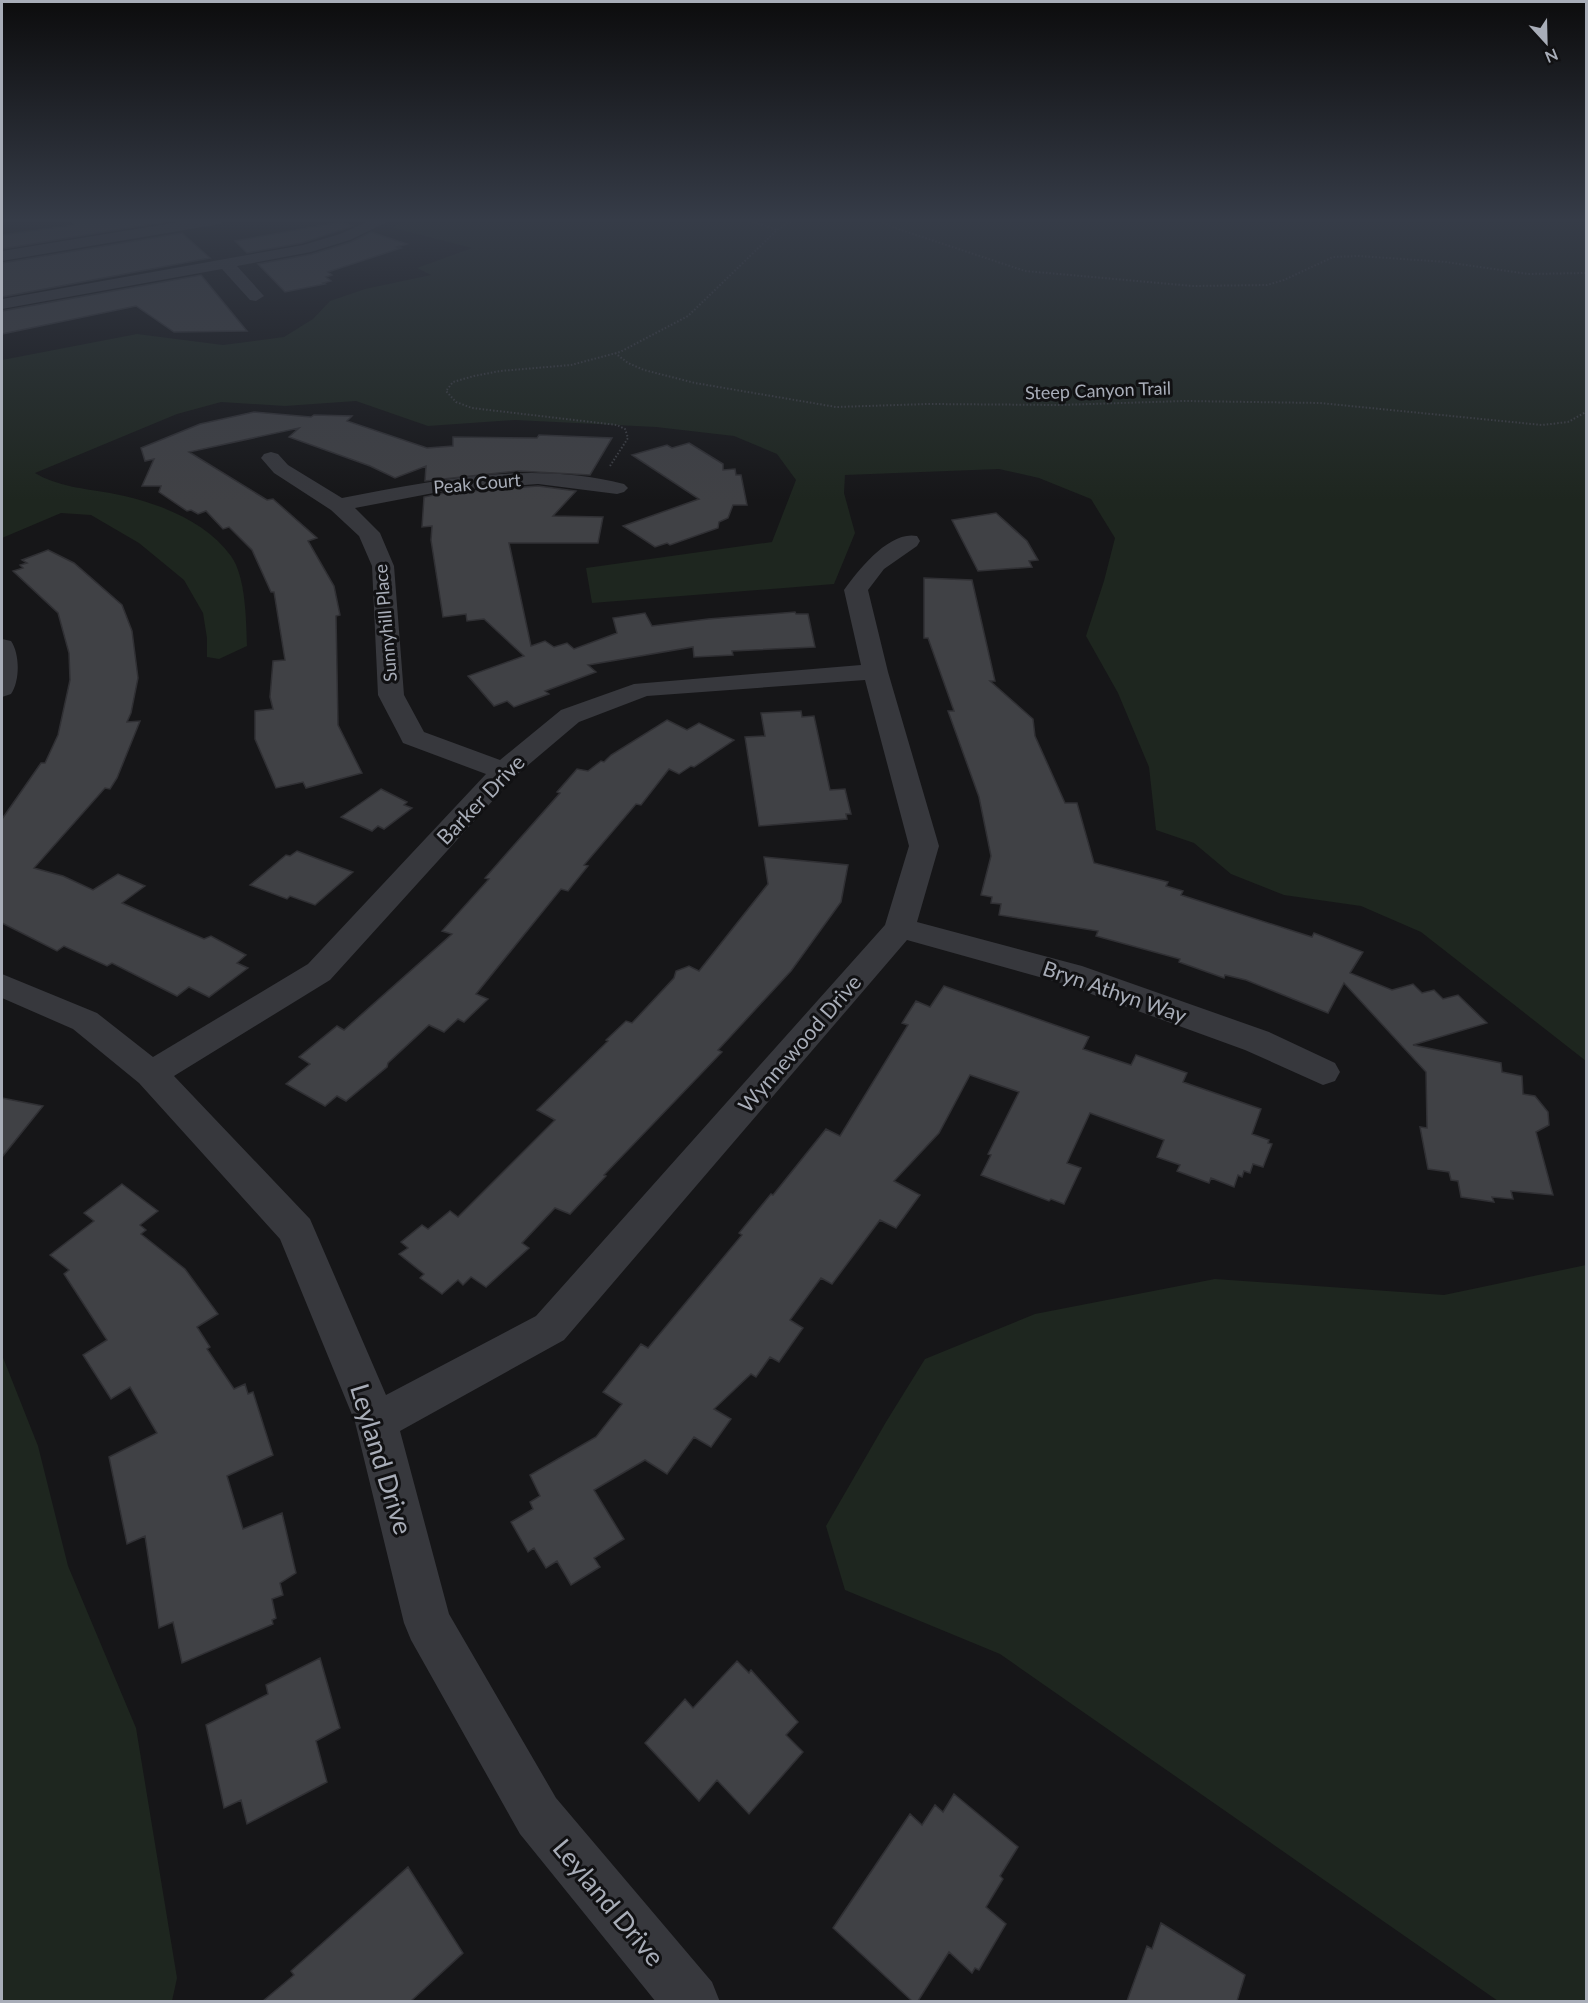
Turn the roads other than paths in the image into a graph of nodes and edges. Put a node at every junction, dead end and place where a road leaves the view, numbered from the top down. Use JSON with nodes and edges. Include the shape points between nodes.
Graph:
{"nodes":[{"id":1,"x":271,"y":458,"type":"dead end"},
{"id":2,"x":617,"y":488,"type":"dead end"},
{"id":3,"x":339,"y":505,"type":"junction"},
{"id":4,"x":909,"y":541,"type":"dead end"},
{"id":5,"x":2,"y":646,"type":"edge"},
{"id":6,"x":875,"y":672,"type":"junction"},
{"id":7,"x":2,"y":689,"type":"edge"},
{"id":8,"x":504,"y":771,"type":"junction"},
{"id":9,"x":900,"y":928,"type":"junction"},
{"id":10,"x":3,"y":988,"type":"edge"},
{"id":11,"x":1323,"y":1072,"type":"dead end"},
{"id":12,"x":151,"y":1074,"type":"junction"},
{"id":13,"x":376,"y":1422,"type":"junction"},
{"id":14,"x":692,"y":2001,"type":"edge"}],
"edges":[{"from":1,"to":3,"type":"street","name":"Sunnyhill Place","via":[[281,469]]},
{"from":2,"to":3,"type":"street","name":"Peak Court","via":[[538,478],[444,484]]},
{"from":3,"to":8,"type":"street","name":"Sunnyhill Place","via":[[369,533],[383,566],[392,695],[413,737]]},
{"from":4,"to":6,"type":"street","name":"Wynnewood Drive","via":[[876,564],[856,590]]},
{"from":5,"to":7,"type":"street"},
{"from":6,"to":8,"type":"street","name":"Barker Drive","via":[[643,689],[570,716]]},
{"from":6,"to":9,"type":"street","name":"Wynnewood Drive","via":[[924,846]]},
{"from":8,"to":12,"type":"street","name":"Barker Drive","via":[[320,972]]},
{"from":9,"to":11,"type":"street","name":"Bryn Athyn Way","via":[[1071,974],[1257,1041]]},
{"from":9,"to":13,"type":"street","name":"Wynnewood Drive","via":[[550,1328]]},
{"from":10,"to":12,"type":"street","name":"Leyland Drive","via":[[85,1021]]},
{"from":12,"to":13,"type":"street","name":"Leyland Drive","via":[[296,1230]]},
{"from":13,"to":14,"type":"street","name":"Leyland Drive","via":[[428,1623],[538,1816]]}]}
